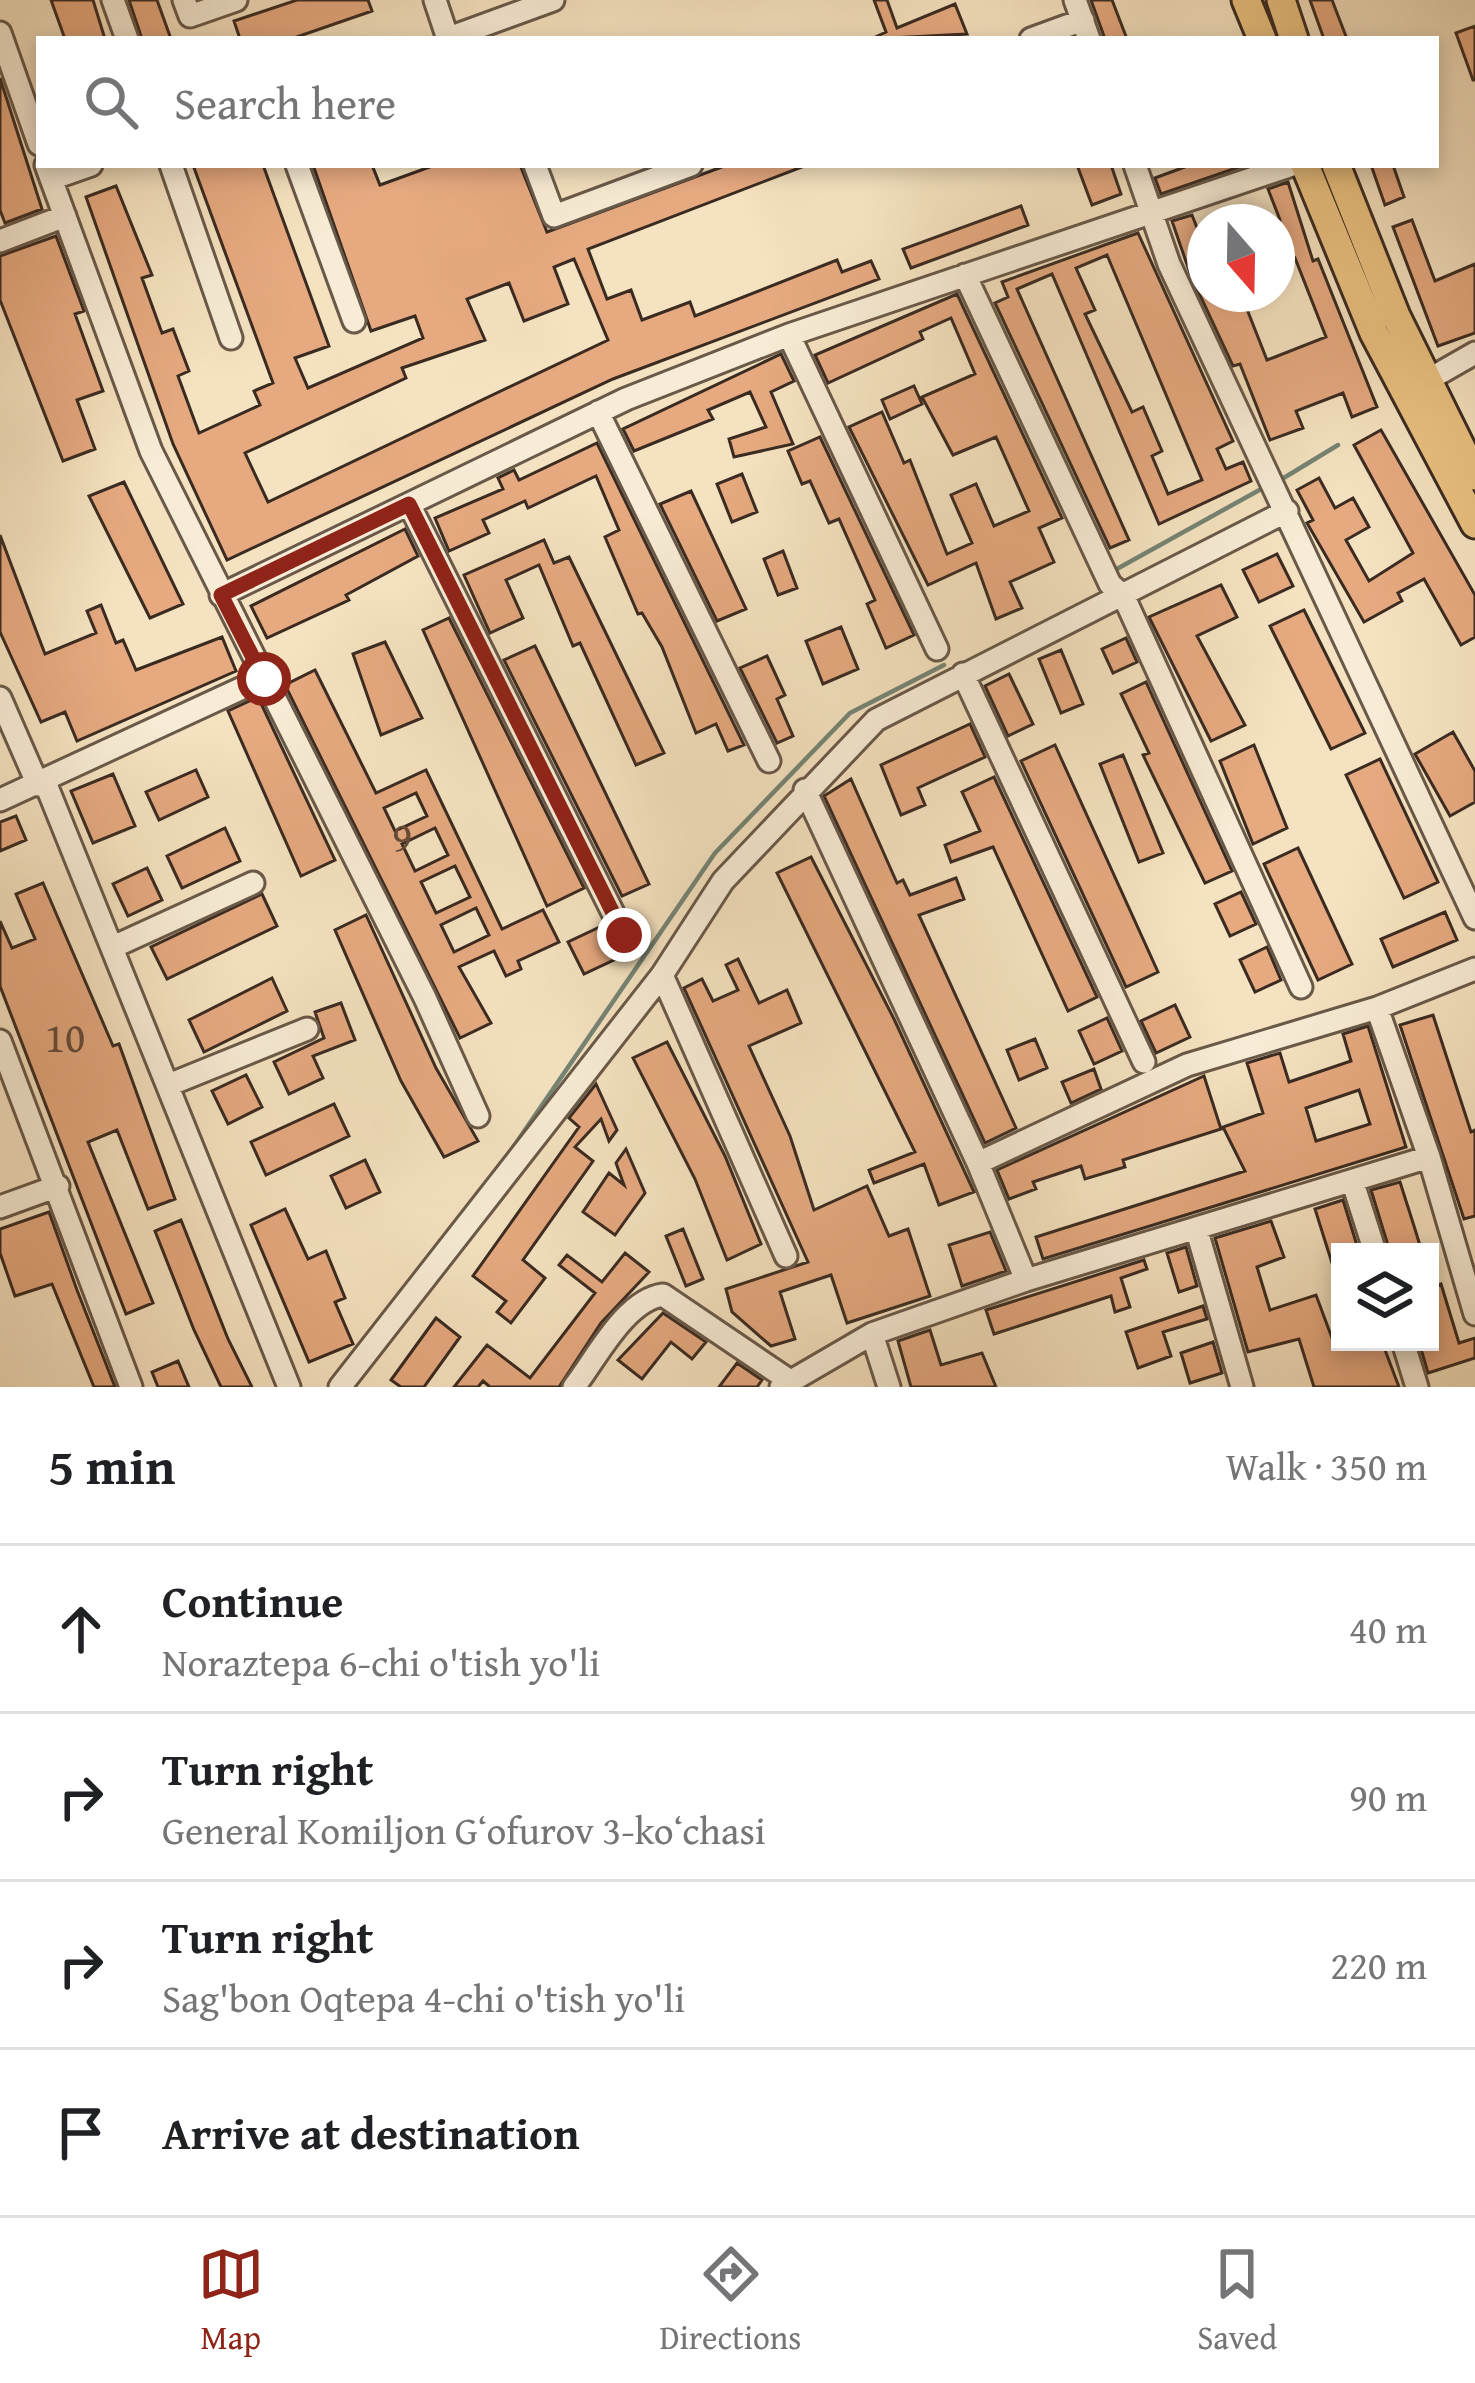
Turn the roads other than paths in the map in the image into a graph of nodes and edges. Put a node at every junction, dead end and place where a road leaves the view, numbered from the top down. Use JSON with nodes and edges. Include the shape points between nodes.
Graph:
{"nodes":[{"id":1,"x":113,"y":0,"type":"edge"},
{"id":2,"x":184,"y":0,"type":"edge"},
{"id":3,"x":236,"y":0,"type":"edge"},
{"id":4,"x":435,"y":0,"type":"edge"},
{"id":5,"x":553,"y":0,"type":"edge"},
{"id":6,"x":1246,"y":0,"type":"edge"},
{"id":7,"x":1281,"y":0,"type":"edge"},
{"id":8,"x":1082,"y":20,"type":"edge"},
{"id":9,"x":493,"y":21,"type":"edge"},
{"id":10,"x":0,"y":33,"type":"edge"},
{"id":11,"x":126,"y":36,"type":"edge"},
{"id":12,"x":446,"y":36,"type":"edge"},
{"id":13,"x":455,"y":36,"type":"edge"},
{"id":14,"x":1039,"y":36,"type":"edge"},
{"id":15,"x":1261,"y":36,"type":"edge"},
{"id":16,"x":1293,"y":36,"type":"edge"},
{"id":17,"x":36,"y":135,"type":"edge"},
{"id":18,"x":173,"y":168,"type":"edge"},
{"id":19,"x":298,"y":168,"type":"edge"},
{"id":20,"x":537,"y":168,"type":"edge"},
{"id":21,"x":683,"y":168,"type":"edge"},
{"id":22,"x":1137,"y":168,"type":"edge"},
{"id":23,"x":1284,"y":168,"type":"edge"},
{"id":24,"x":1306,"y":168,"type":"edge"},
{"id":25,"x":1337,"y":168,"type":"edge"},
{"id":26,"x":49,"y":172,"type":"edge"},
{"id":27,"x":1154,"y":215,"type":"junction"},
{"id":28,"x":65,"y":216,"type":"junction"},
{"id":29,"x":0,"y":242,"type":"edge"},
{"id":30,"x":964,"y":274,"type":"junction"},
{"id":31,"x":354,"y":321,"type":"dead end"},
{"id":32,"x":789,"y":335,"type":"junction"},
{"id":33,"x":231,"y":338,"type":"dead end"},
{"id":34,"x":1475,"y":353,"type":"edge"},
{"id":35,"x":1426,"y":381,"type":"junction"},
{"id":36,"x":598,"y":412,"type":"junction"},
{"id":37,"x":1475,"y":476,"type":"edge"},
{"id":38,"x":409,"y":504,"type":"junction"},
{"id":39,"x":1287,"y":511,"type":"junction"},
{"id":40,"x":1475,"y":524,"type":"edge"},
{"id":41,"x":221,"y":595,"type":"junction"},
{"id":42,"x":1124,"y":597,"type":"junction"},
{"id":43,"x":937,"y":650,"type":"dead end"},
{"id":44,"x":963,"y":674,"type":"junction"},
{"id":45,"x":264,"y":679,"type":"junction"},
{"id":46,"x":0,"y":698,"type":"edge"},
{"id":47,"x":769,"y":761,"type":"dead end"},
{"id":48,"x":41,"y":783,"type":"junction"},
{"id":49,"x":806,"y":790,"type":"junction"},
{"id":50,"x":0,"y":800,"type":"edge"},
{"id":51,"x":253,"y":883,"type":"dead end"},
{"id":52,"x":1475,"y":918,"type":"edge"},
{"id":53,"x":624,"y":935,"type":"dead end"},
{"id":54,"x":113,"y":947,"type":"junction"},
{"id":55,"x":1475,"y":969,"type":"edge"},
{"id":56,"x":662,"y":975,"type":"junction"},
{"id":57,"x":1301,"y":987,"type":"dead end"},
{"id":58,"x":1377,"y":1008,"type":"junction"},
{"id":59,"x":307,"y":1029,"type":"dead end"},
{"id":60,"x":0,"y":1041,"type":"edge"},
{"id":61,"x":1144,"y":1061,"type":"dead end"},
{"id":62,"x":171,"y":1084,"type":"junction"},
{"id":63,"x":478,"y":1116,"type":"dead end"},
{"id":64,"x":1429,"y":1157,"type":"junction"},
{"id":65,"x":978,"y":1163,"type":"junction"},
{"id":66,"x":1353,"y":1183,"type":"junction"},
{"id":67,"x":58,"y":1186,"type":"junction"},
{"id":68,"x":0,"y":1207,"type":"edge"},
{"id":69,"x":1197,"y":1231,"type":"junction"},
{"id":70,"x":1372,"y":1243,"type":"edge"},
{"id":71,"x":786,"y":1256,"type":"dead end"},
{"id":72,"x":1026,"y":1280,"type":"junction"},
{"id":73,"x":1475,"y":1314,"type":"edge"},
{"id":74,"x":872,"y":1334,"type":"junction"},
{"id":75,"x":1406,"y":1351,"type":"edge"},
{"id":76,"x":784,"y":1383,"type":"edge"},
{"id":77,"x":1238,"y":1386,"type":"edge"},
{"id":78,"x":131,"y":1387,"type":"edge"},
{"id":79,"x":289,"y":1387,"type":"edge"},
{"id":80,"x":340,"y":1387,"type":"edge"},
{"id":81,"x":574,"y":1387,"type":"edge"},
{"id":82,"x":889,"y":1387,"type":"edge"},
{"id":83,"x":1417,"y":1387,"type":"edge"}],
"edges":[{"from":1,"to":11,"type":"street"},
{"from":2,"to":3,"type":"street","via":[[190,16]]},
{"from":4,"to":12,"type":"street"},
{"from":5,"to":9,"type":"street"},
{"from":6,"to":15,"type":"main road"},
{"from":7,"to":16,"type":"main road"},
{"from":8,"to":14,"type":"street"},
{"from":9,"to":13,"type":"street"},
{"from":10,"to":17,"type":"street"},
{"from":18,"to":33,"type":"street"},
{"from":19,"to":31,"type":"street"},
{"from":20,"to":21,"type":"street","via":[[554,216]]},
{"from":22,"to":27,"type":"street"},
{"from":23,"to":27,"type":"street"},
{"from":24,"to":40,"type":"main road","via":[[1384,353]]},
{"from":25,"to":35,"type":"main road"},
{"from":26,"to":28,"type":"street"},
{"from":27,"to":30,"type":"street"},
{"from":27,"to":39,"type":"street","via":[[1169,264]]},
{"from":28,"to":29,"type":"street"},
{"from":28,"to":41,"type":"street","via":[[151,451]]},
{"from":30,"to":32,"type":"street"},
{"from":30,"to":42,"type":"street","via":[[1110,584]]},
{"from":32,"to":36,"type":"street"},
{"from":32,"to":43,"type":"street"},
{"from":34,"to":35,"type":"street"},
{"from":35,"to":37,"type":"main road"},
{"from":36,"to":38,"type":"street"},
{"from":36,"to":47,"type":"street"},
{"from":38,"to":41,"type":"street"},
{"from":38,"to":53,"type":"street"},
{"from":39,"to":42,"type":"street"},
{"from":39,"to":52,"type":"street"},
{"from":41,"to":45,"type":"street"},
{"from":42,"to":44,"type":"street"},
{"from":42,"to":57,"type":"street"},
{"from":44,"to":49,"type":"street","via":[[876,720]]},
{"from":44,"to":61,"type":"street"},
{"from":45,"to":48,"type":"street"},
{"from":45,"to":63,"type":"street"},
{"from":46,"to":48,"type":"street"},
{"from":48,"to":50,"type":"street"},
{"from":48,"to":54,"type":"street"},
{"from":49,"to":56,"type":"street","via":[[723,881]]},
{"from":49,"to":65,"type":"street"},
{"from":51,"to":54,"type":"street"},
{"from":54,"to":62,"type":"street"},
{"from":55,"to":58,"type":"street"},
{"from":56,"to":71,"type":"street"},
{"from":56,"to":80,"type":"street"},
{"from":58,"to":64,"type":"street"},
{"from":58,"to":65,"type":"street","via":[[1187,1065]]},
{"from":59,"to":62,"type":"street"},
{"from":60,"to":67,"type":"street"},
{"from":62,"to":79,"type":"street"},
{"from":64,"to":66,"type":"street"},
{"from":64,"to":73,"type":"street"},
{"from":65,"to":72,"type":"street"},
{"from":66,"to":69,"type":"street"},
{"from":66,"to":70,"type":"street"},
{"from":67,"to":68,"type":"street"},
{"from":67,"to":78,"type":"street"},
{"from":69,"to":72,"type":"street"},
{"from":69,"to":77,"type":"street"},
{"from":72,"to":74,"type":"street"},
{"from":74,"to":76,"type":"street"},
{"from":74,"to":82,"type":"street"},
{"from":75,"to":83,"type":"street"},
{"from":76,"to":81,"type":"street","via":[[662,1295],[631,1312]]}]}
